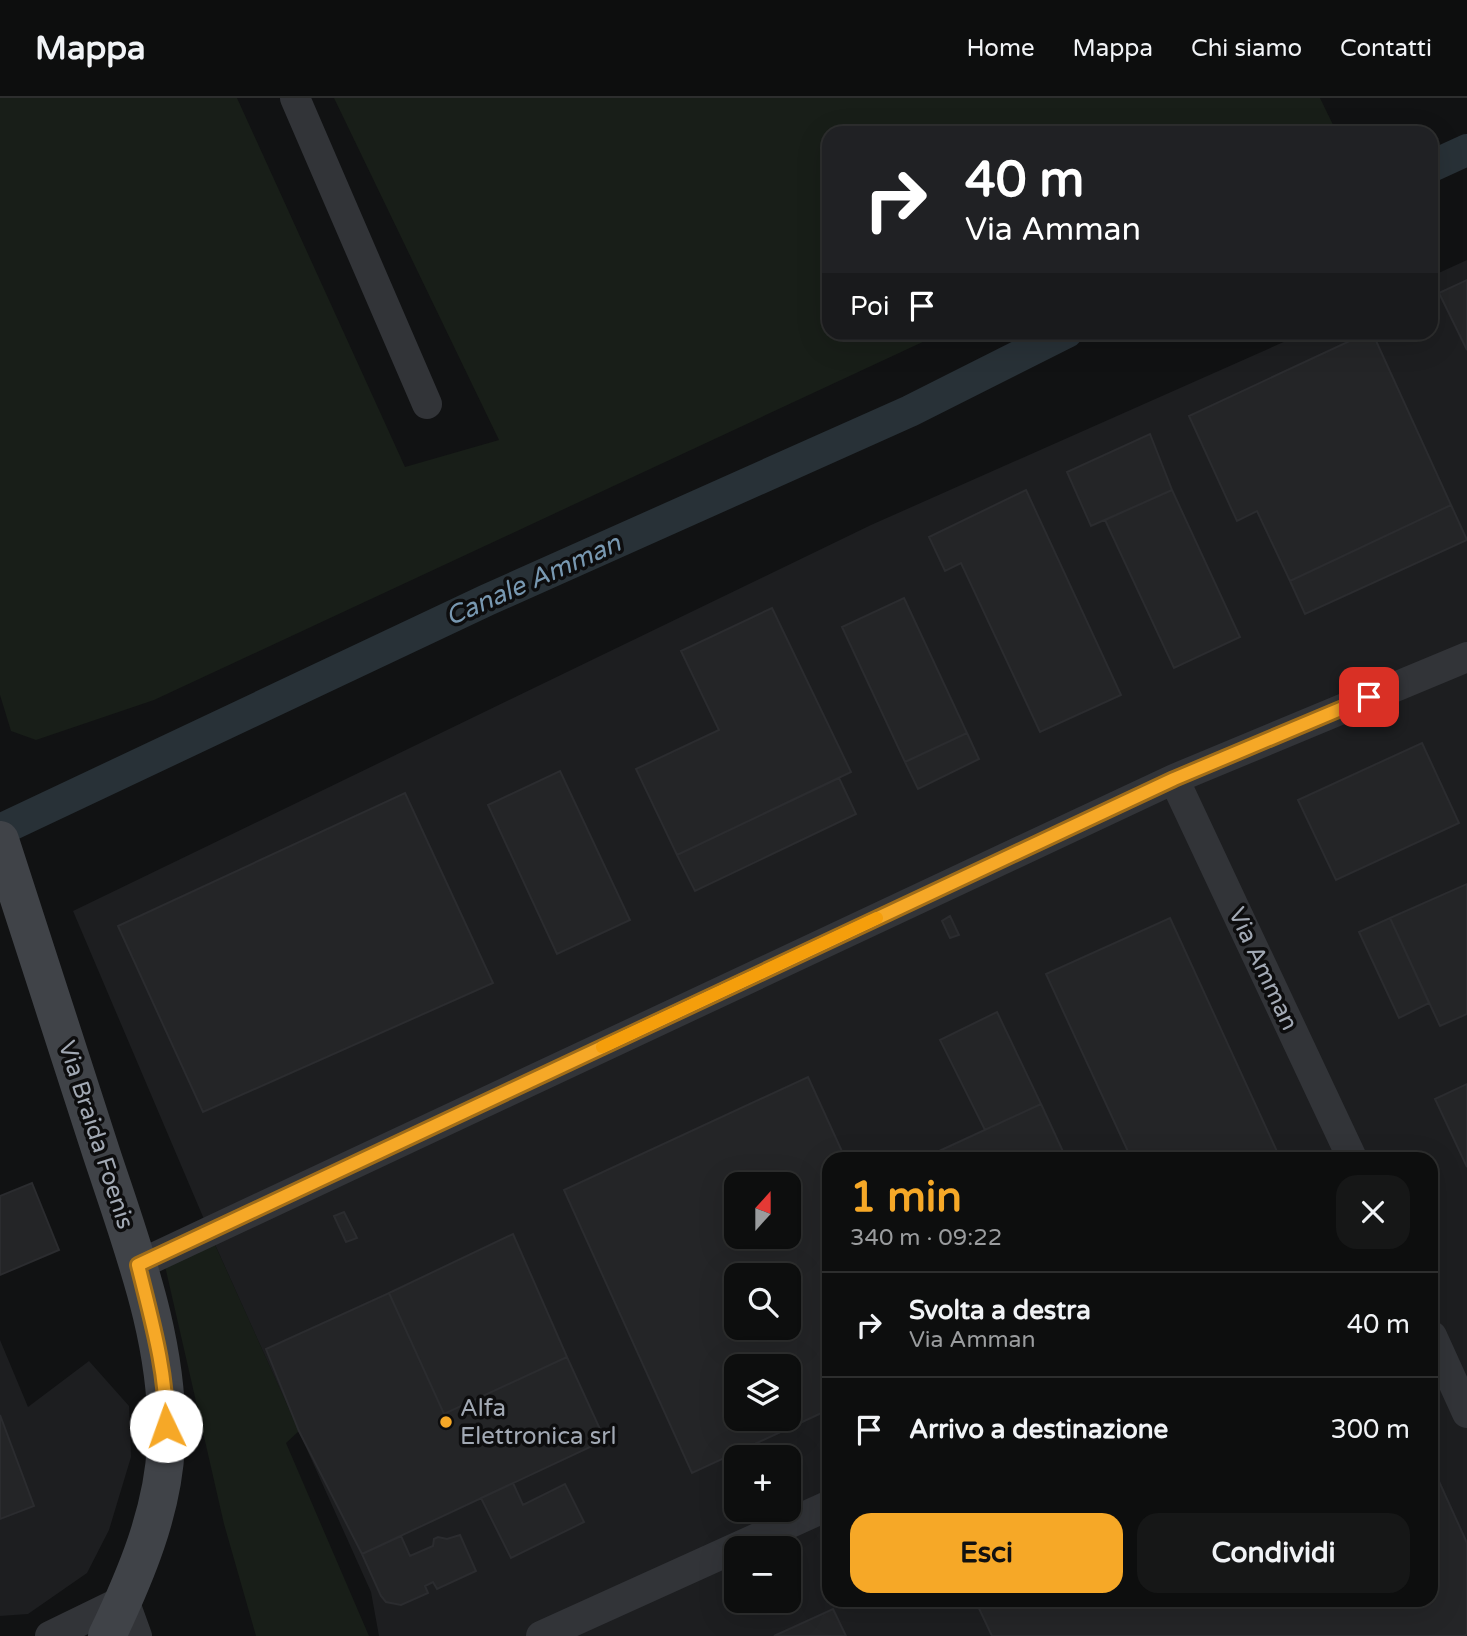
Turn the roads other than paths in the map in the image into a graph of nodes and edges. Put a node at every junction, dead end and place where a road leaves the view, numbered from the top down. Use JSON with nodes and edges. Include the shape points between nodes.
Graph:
{"nodes":[{"id":1,"x":295,"y":98,"type":"edge"},
{"id":2,"x":427,"y":404,"type":"dead end"},
{"id":3,"x":1467,"y":657,"type":"edge"},
{"id":4,"x":1174,"y":779,"type":"junction"},
{"id":5,"x":4,"y":854,"type":"edge"},
{"id":6,"x":1349,"y":1152,"type":"edge"},
{"id":7,"x":138,"y":1265,"type":"junction"},
{"id":8,"x":1438,"y":1349,"type":"edge"},
{"id":9,"x":1467,"y":1413,"type":"edge"},
{"id":10,"x":822,"y":1509,"type":"edge"},
{"id":11,"x":124,"y":1600,"type":"junction"},
{"id":12,"x":50,"y":1636,"type":"edge"},
{"id":13,"x":107,"y":1636,"type":"edge"},
{"id":14,"x":137,"y":1636,"type":"edge"},
{"id":15,"x":541,"y":1636,"type":"edge"}],
"edges":[{"from":1,"to":2,"type":"street"},
{"from":3,"to":4,"type":"street"},
{"from":4,"to":6,"type":"street","name":"Via Amman"},
{"from":4,"to":7,"type":"street"},
{"from":5,"to":7,"type":"street","name":"Via Braida Foenis"},
{"from":7,"to":11,"type":"street","name":"Via Braida Foenis","via":[[157,1343],[166,1405],[166,1447],[152,1525]]},
{"from":8,"to":9,"type":"street"},
{"from":10,"to":15,"type":"street"},
{"from":11,"to":12,"type":"street"},
{"from":11,"to":13,"type":"street","name":"Via Braida Foenis"},
{"from":11,"to":14,"type":"street"}]}
